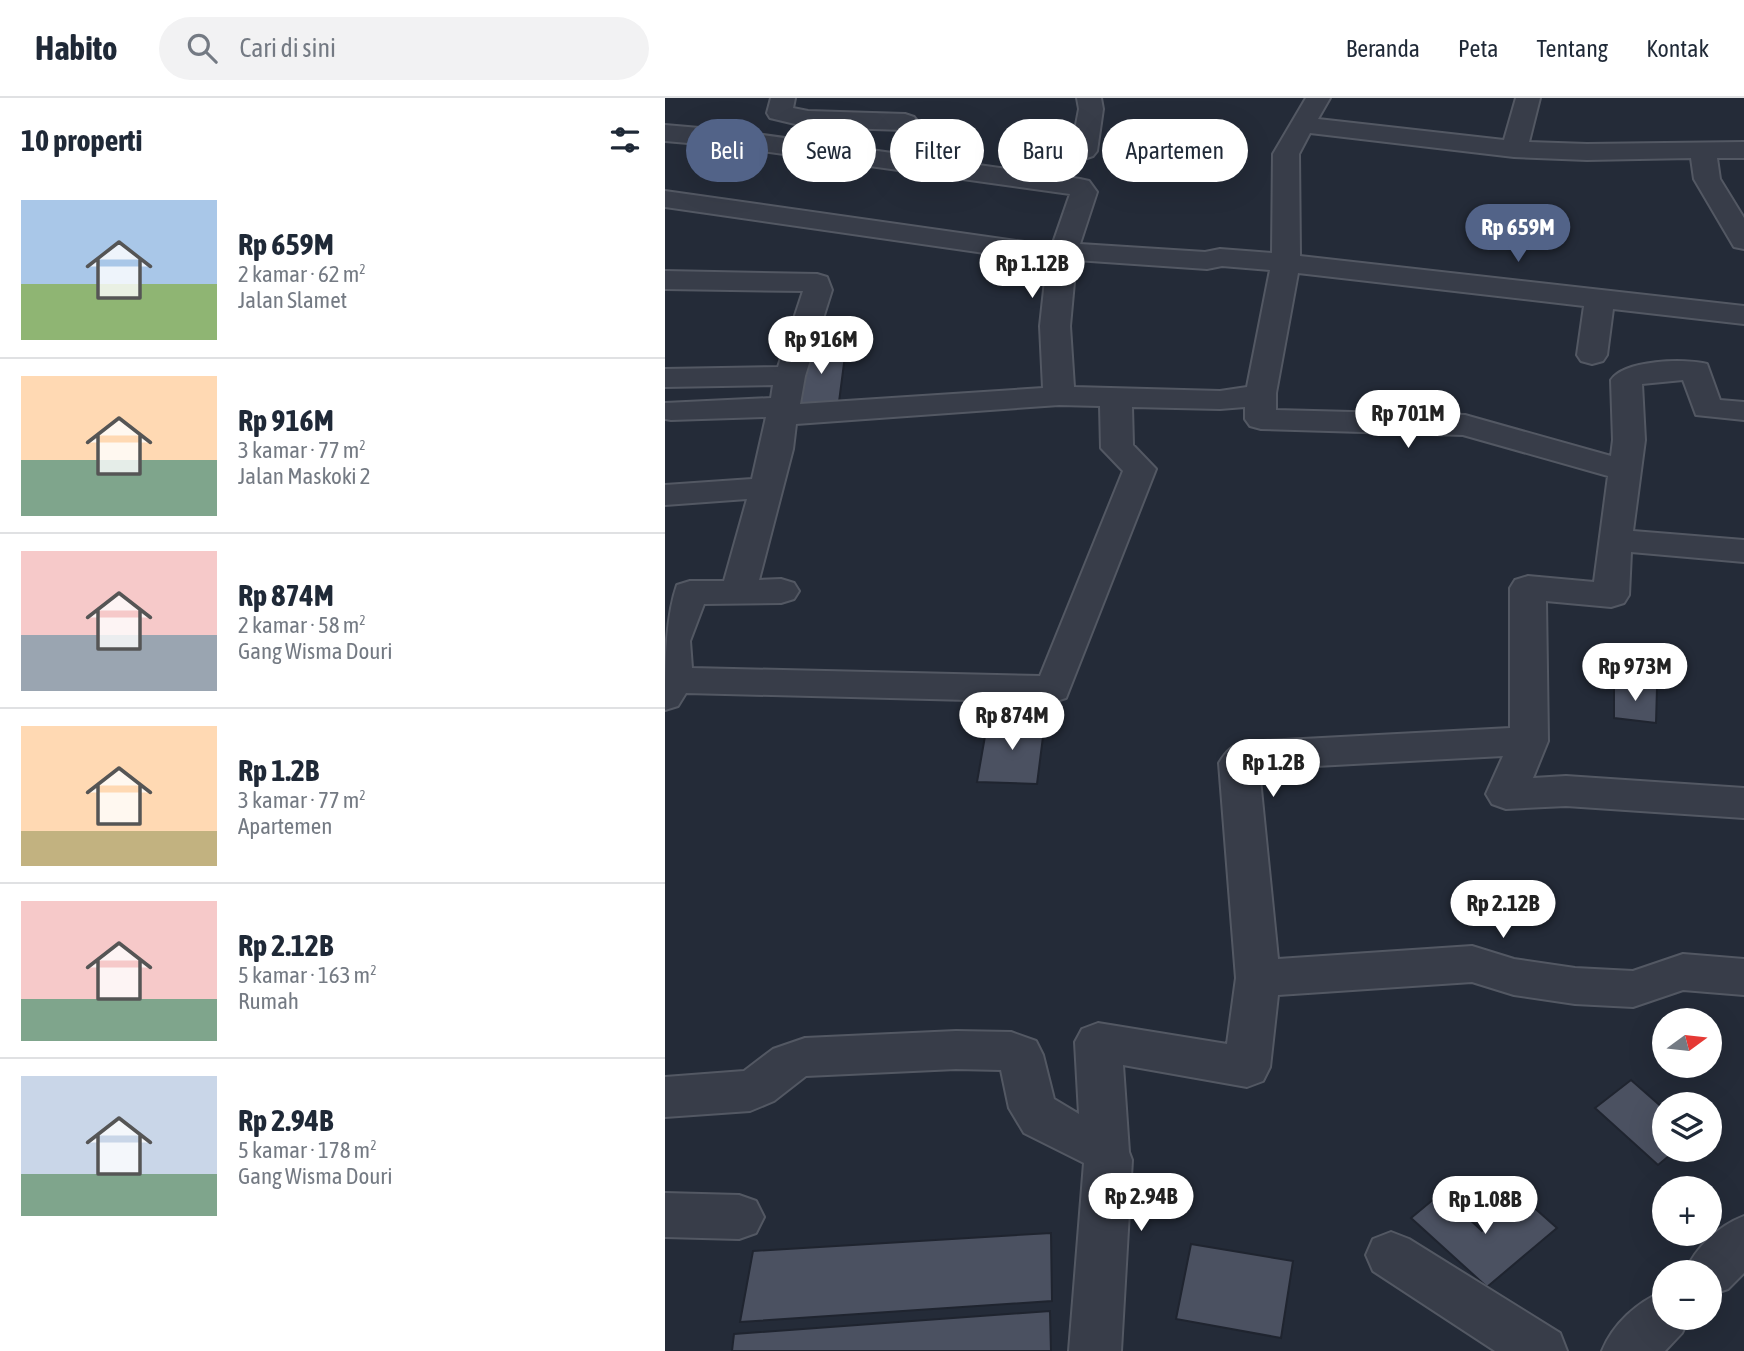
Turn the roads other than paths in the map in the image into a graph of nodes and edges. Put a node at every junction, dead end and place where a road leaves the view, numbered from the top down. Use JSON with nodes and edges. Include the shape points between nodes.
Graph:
{"nodes":[{"id":1,"x":1090,"y":98,"type":"edge"},
{"id":2,"x":1318,"y":98,"type":"edge"},
{"id":3,"x":1528,"y":98,"type":"edge"},
{"id":4,"x":890,"y":122,"type":"edge"},
{"id":5,"x":772,"y":125,"type":"edge"},
{"id":6,"x":1303,"y":125,"type":"junction"},
{"id":7,"x":1088,"y":127,"type":"edge"},
{"id":8,"x":666,"y":135,"type":"edge"},
{"id":9,"x":1514,"y":149,"type":"junction"},
{"id":10,"x":1744,"y":150,"type":"edge"},
{"id":11,"x":1703,"y":152,"type":"junction"},
{"id":12,"x":1707,"y":179,"type":"junction"},
{"id":13,"x":1738,"y":180,"type":"dead end"},
{"id":14,"x":665,"y":199,"type":"edge"},
{"id":15,"x":1744,"y":241,"type":"edge"},
{"id":16,"x":1063,"y":253,"type":"junction"},
{"id":17,"x":1286,"y":263,"type":"junction"},
{"id":18,"x":665,"y":280,"type":"edge"},
{"id":19,"x":1600,"y":299,"type":"junction"},
{"id":20,"x":1744,"y":316,"type":"edge"},
{"id":21,"x":1592,"y":355,"type":"dead end"},
{"id":22,"x":790,"y":376,"type":"junction"},
{"id":23,"x":665,"y":379,"type":"edge"},
{"id":24,"x":1260,"y":393,"type":"junction"},
{"id":25,"x":1059,"y":396,"type":"junction"},
{"id":26,"x":1115,"y":398,"type":"junction"},
{"id":27,"x":671,"y":411,"type":"dead end"},
{"id":28,"x":785,"y":411,"type":"junction"},
{"id":29,"x":1744,"y":411,"type":"edge"},
{"id":30,"x":1624,"y":470,"type":"junction"},
{"id":31,"x":765,"y":488,"type":"junction"},
{"id":32,"x":665,"y":495,"type":"edge"},
{"id":33,"x":1615,"y":540,"type":"junction"},
{"id":34,"x":1744,"y":551,"type":"edge"},
{"id":35,"x":781,"y":592,"type":"dead end"},
{"id":36,"x":737,"y":593,"type":"junction"},
{"id":37,"x":670,"y":689,"type":"edge"},
{"id":38,"x":1529,"y":740,"type":"junction"},
{"id":39,"x":1744,"y":803,"type":"edge"},
{"id":40,"x":1258,"y":978,"type":"junction"},
{"id":41,"x":1744,"y":978,"type":"edge"},
{"id":42,"x":665,"y":1097,"type":"edge"},
{"id":43,"x":1105,"y":1152,"type":"junction"},
{"id":44,"x":665,"y":1215,"type":"edge"},
{"id":45,"x":739,"y":1217,"type":"dead end"},
{"id":46,"x":1744,"y":1239,"type":"edge"},
{"id":47,"x":1391,"y":1255,"type":"dead end"},
{"id":48,"x":1722,"y":1260,"type":"edge"},
{"id":49,"x":1652,"y":1328,"type":"edge"},
{"id":50,"x":1094,"y":1351,"type":"edge"},
{"id":51,"x":1541,"y":1351,"type":"edge"},
{"id":52,"x":1628,"y":1351,"type":"edge"}],
"edges":[{"from":1,"to":7,"type":"street"},
{"from":2,"to":6,"type":"street"},
{"from":3,"to":9,"type":"street"},
{"from":4,"to":5,"type":"street","via":[[807,119]]},
{"from":5,"to":8,"type":"street"},
{"from":5,"to":16,"type":"street","via":[[1077,186],[1084,192]]},
{"from":6,"to":9,"type":"street"},
{"from":6,"to":17,"type":"street","via":[[1286,154]]},
{"from":9,"to":11,"type":"street"},
{"from":10,"to":11,"type":"street"},
{"from":11,"to":12,"type":"street"},
{"from":12,"to":13,"type":"street"},
{"from":12,"to":15,"type":"street"},
{"from":14,"to":16,"type":"street"},
{"from":16,"to":17,"type":"street"},
{"from":16,"to":25,"type":"street","via":[[1055,326]]},
{"from":17,"to":19,"type":"street"},
{"from":17,"to":24,"type":"street"},
{"from":18,"to":22,"type":"street","via":[[817,283]]},
{"from":19,"to":20,"type":"street"},
{"from":19,"to":21,"type":"street"},
{"from":22,"to":23,"type":"street"},
{"from":22,"to":28,"type":"street"},
{"from":24,"to":26,"type":"street","via":[[1220,400]]},
{"from":24,"to":30,"type":"street","via":[[1261,419],[1465,425]]},
{"from":25,"to":26,"type":"street"},
{"from":25,"to":28,"type":"street"},
{"from":26,"to":37,"type":"street","via":[[1117,448],[1140,469],[1053,689]]},
{"from":27,"to":28,"type":"street"},
{"from":28,"to":31,"type":"street"},
{"from":29,"to":30,"type":"street","via":[[1707,408],[1696,355],[1671,369],[1633,374],[1626,380],[1629,440]]},
{"from":30,"to":33,"type":"street"},
{"from":31,"to":32,"type":"street"},
{"from":31,"to":36,"type":"street"},
{"from":33,"to":34,"type":"street"},
{"from":33,"to":38,"type":"street","via":[[1611,595],[1528,588]]},
{"from":35,"to":36,"type":"street"},
{"from":36,"to":37,"type":"street","via":[[690,593],[671,641]]},
{"from":38,"to":39,"type":"street","via":[[1506,794],[1566,791]]},
{"from":38,"to":40,"type":"street","via":[[1241,759]]},
{"from":40,"to":41,"type":"street","via":[[1472,964],[1514,977],[1633,989],[1683,972]]},
{"from":40,"to":43,"type":"street","via":[[1247,1067],[1098,1042]]},
{"from":42,"to":43,"type":"street","via":[[750,1091],[785,1064],[804,1057],[1011,1051],[1020,1055],[1033,1108],[1041,1118]]},
{"from":43,"to":50,"type":"street","via":[[1104,1244]]},
{"from":44,"to":45,"type":"street"},
{"from":46,"to":48,"type":"street"},
{"from":47,"to":51,"type":"street"},
{"from":49,"to":52,"type":"street"}]}
